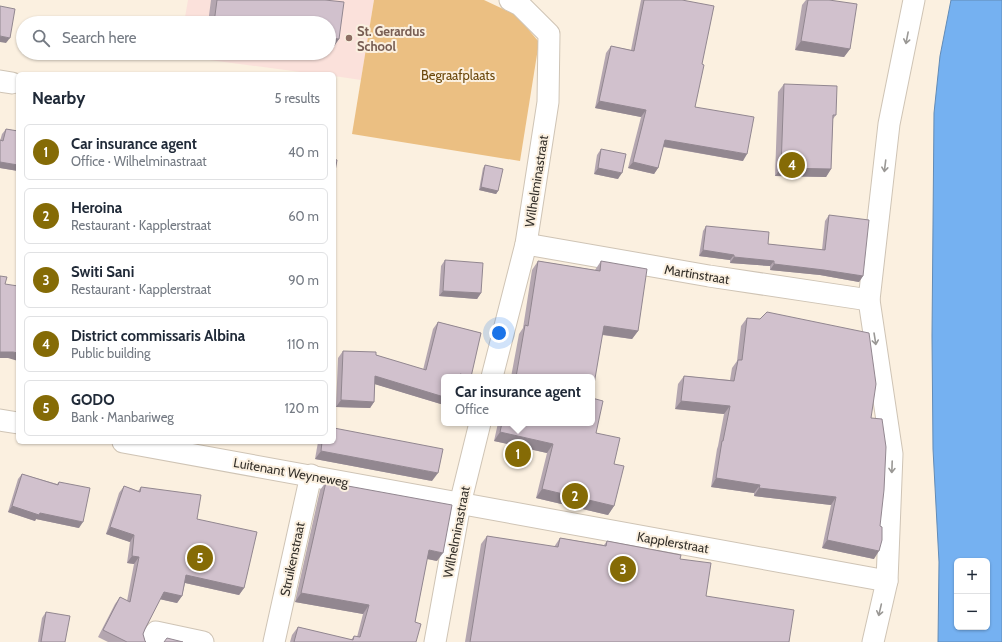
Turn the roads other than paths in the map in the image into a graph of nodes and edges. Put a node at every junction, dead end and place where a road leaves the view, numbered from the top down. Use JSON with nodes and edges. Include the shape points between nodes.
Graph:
{"nodes":[{"id":1,"x":510,"y":0,"type":"edge"},
{"id":2,"x":914,"y":0,"type":"edge"},
{"id":3,"x":526,"y":244,"type":"junction"},
{"id":4,"x":869,"y":300,"type":"junction"},
{"id":5,"x":493,"y":374,"type":"edge"},
{"id":6,"x":0,"y":420,"type":"edge"},
{"id":7,"x":16,"y":424,"type":"edge"},
{"id":8,"x":479,"y":426,"type":"edge"},
{"id":9,"x":134,"y":444,"type":"edge"},
{"id":10,"x":311,"y":475,"type":"junction"},
{"id":11,"x":460,"y":504,"type":"junction"},
{"id":12,"x":887,"y":581,"type":"junction"},
{"id":13,"x":150,"y":642,"type":"edge"},
{"id":14,"x":203,"y":642,"type":"edge"},
{"id":15,"x":274,"y":642,"type":"edge"},
{"id":16,"x":435,"y":642,"type":"edge"},
{"id":17,"x":873,"y":642,"type":"edge"}],
"edges":[{"from":1,"to":3,"type":"street","name":"Wilhelminastraat","via":[[520,5],[549,34],[548,102]]},
{"from":2,"to":4,"type":"street","one_way":true,"via":[[890,124]]},
{"from":3,"to":4,"type":"street","name":"Martinstraat","via":[[709,276]]},
{"from":3,"to":5,"type":"street","name":"Wilhelminastraat"},
{"from":4,"to":12,"type":"street","one_way":true,"via":[[892,454]]},
{"from":6,"to":7,"type":"street"},
{"from":8,"to":11,"type":"street","name":"Wilhelminastraat"},
{"from":9,"to":10,"type":"street","name":"Luitenant Weyneweg"},
{"from":10,"to":11,"type":"street","name":"Luitenant Weyneweg"},
{"from":10,"to":15,"type":"street","name":"Struikenstraat"},
{"from":11,"to":12,"type":"street","name":"Kapplerstraat"},
{"from":11,"to":16,"type":"street","name":"Wilhelminastraat"},
{"from":12,"to":17,"type":"street","one_way":true},
{"from":13,"to":14,"type":"street","via":[[156,632]]}]}
